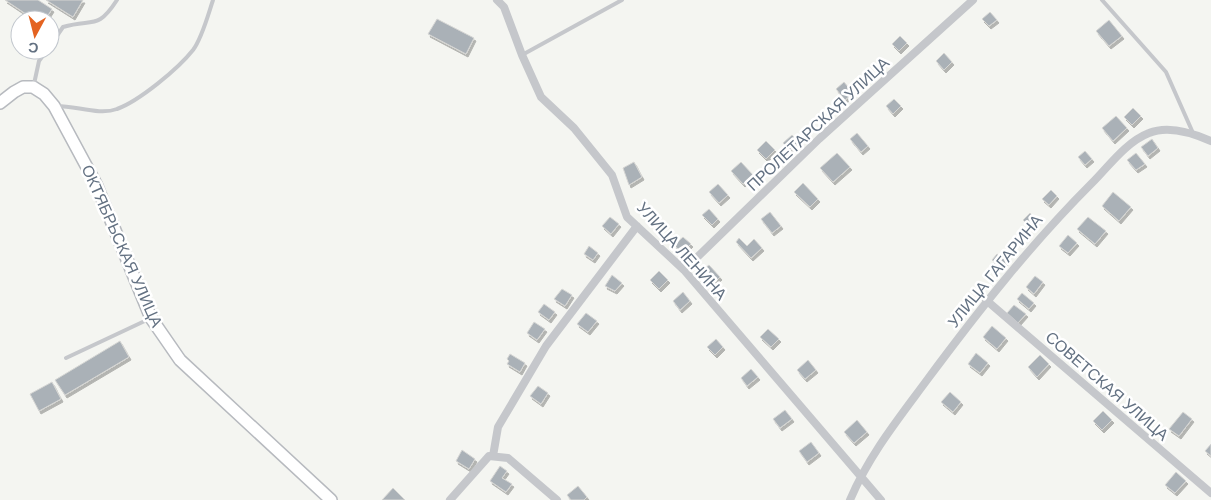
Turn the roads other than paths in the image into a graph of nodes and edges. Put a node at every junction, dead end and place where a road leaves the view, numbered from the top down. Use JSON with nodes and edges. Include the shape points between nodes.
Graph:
{"nodes":[{"id":1,"x":117,"y":0,"type":"edge"},
{"id":2,"x":213,"y":0,"type":"edge"},
{"id":3,"x":497,"y":0,"type":"edge"},
{"id":4,"x":622,"y":0,"type":"edge"},
{"id":5,"x":973,"y":0,"type":"edge"},
{"id":6,"x":1102,"y":0,"type":"edge"},
{"id":7,"x":60,"y":31,"type":"edge"},
{"id":8,"x":522,"y":55,"type":"junction"},
{"id":9,"x":41,"y":60,"type":"edge"},
{"id":10,"x":33,"y":87,"type":"junction"},
{"id":11,"x":0,"y":103,"type":"edge"},
{"id":12,"x":54,"y":106,"type":"junction"},
{"id":13,"x":1193,"y":134,"type":"junction"},
{"id":14,"x":1211,"y":141,"type":"edge"},
{"id":15,"x":637,"y":226,"type":"junction"},
{"id":16,"x":684,"y":270,"type":"junction"},
{"id":17,"x":986,"y":300,"type":"junction"},
{"id":18,"x":151,"y":318,"type":"junction"},
{"id":19,"x":66,"y":358,"type":"dead end"},
{"id":20,"x":494,"y":456,"type":"junction"},
{"id":21,"x":860,"y":476,"type":"junction"},
{"id":22,"x":1211,"y":493,"type":"edge"},
{"id":23,"x":331,"y":500,"type":"edge"},
{"id":24,"x":450,"y":500,"type":"edge"},
{"id":25,"x":557,"y":500,"type":"edge"},
{"id":26,"x":850,"y":500,"type":"edge"},
{"id":27,"x":880,"y":500,"type":"edge"}],
"edges":[{"from":1,"to":7,"type":"lane","via":[[99,22],[63,27]]},
{"from":2,"to":12,"type":"lane","via":[[194,49],[156,86],[116,110]]},
{"from":3,"to":8,"type":"street","name":"УЛИЦА ЛЕНИНА","via":[[504,7]]},
{"from":4,"to":8,"type":"lane"},
{"from":5,"to":16,"type":"street","name":"ПРОЛЕТАРСКАЯ УЛИЦА","via":[[819,139]]},
{"from":6,"to":13,"type":"lane","via":[[1166,72]]},
{"from":8,"to":15,"type":"street","name":"УЛИЦА ЛЕНИНА","via":[[541,97],[574,128],[612,174],[627,217]]},
{"from":9,"to":10,"type":"lane"},
{"from":10,"to":11,"type":"street","via":[[23,87]]},
{"from":10,"to":12,"type":"street","name":"ОКТЯБРЬСКАЯ УЛИЦА"},
{"from":12,"to":18,"type":"street","name":"ОКТЯБРЬСКАЯ УЛИЦА","via":[[96,184]]},
{"from":13,"to":14,"type":"street","name":"УЛИЦА ГАГАРИНА"},
{"from":13,"to":17,"type":"street","name":"УЛИЦА ГАГАРИНА","via":[[1150,133],[1133,142],[1052,222]]},
{"from":15,"to":16,"type":"street","name":"УЛИЦА ЛЕНИНА"},
{"from":15,"to":20,"type":"street","via":[[546,346],[498,427]]},
{"from":16,"to":21,"type":"street","name":"УЛИЦА ЛЕНИНА"},
{"from":17,"to":21,"type":"street","name":"УЛИЦА ГАГАРИНА","via":[[873,453]]},
{"from":17,"to":22,"type":"street","name":"СОВЕТСКАЯ УЛИЦА"},
{"from":18,"to":19,"type":"lane"},
{"from":18,"to":23,"type":"street","name":"ОКТЯБРЬСКАЯ УЛИЦА","via":[[180,360]]},
{"from":20,"to":24,"type":"street","via":[[489,456]]},
{"from":20,"to":25,"type":"street","via":[[508,458]]},
{"from":21,"to":26,"type":"street","name":"УЛИЦА ГАГАРИНА"},
{"from":21,"to":27,"type":"street","name":"УЛИЦА ЛЕНИНА"}]}
